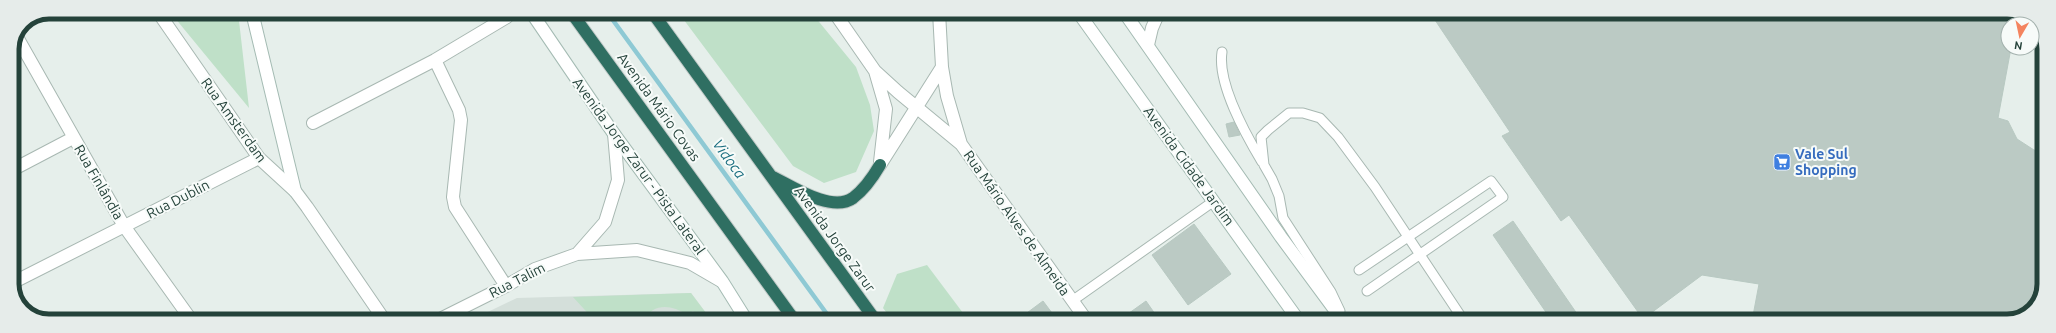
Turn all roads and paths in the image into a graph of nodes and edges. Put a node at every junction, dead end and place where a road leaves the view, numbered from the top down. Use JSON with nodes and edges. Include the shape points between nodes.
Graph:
{"nodes":[{"id":1,"x":163,"y":19,"type":"edge"},
{"id":2,"x":254,"y":19,"type":"edge"},
{"id":3,"x":504,"y":19,"type":"edge"},
{"id":4,"x":536,"y":19,"type":"edge"},
{"id":5,"x":576,"y":19,"type":"edge"},
{"id":6,"x":657,"y":19,"type":"edge"},
{"id":7,"x":839,"y":19,"type":"edge"},
{"id":8,"x":939,"y":19,"type":"edge"},
{"id":9,"x":1083,"y":19,"type":"edge"},
{"id":10,"x":1129,"y":19,"type":"edge"},
{"id":11,"x":1156,"y":19,"type":"edge"},
{"id":12,"x":20,"y":43,"type":"edge"},
{"id":13,"x":1148,"y":45,"type":"junction"},
{"id":14,"x":1222,"y":52,"type":"dead end"},
{"id":15,"x":435,"y":60,"type":"junction"},
{"id":16,"x":942,"y":67,"type":"junction"},
{"id":17,"x":876,"y":71,"type":"junction"},
{"id":18,"x":916,"y":107,"type":"junction"},
{"id":19,"x":314,"y":124,"type":"dead end"},
{"id":20,"x":614,"y":134,"type":"junction"},
{"id":21,"x":73,"y":138,"type":"junction"},
{"id":22,"x":961,"y":144,"type":"junction"},
{"id":23,"x":259,"y":158,"type":"junction"},
{"id":24,"x":880,"y":165,"type":"junction"},
{"id":25,"x":1264,"y":165,"type":"junction"},
{"id":26,"x":19,"y":166,"type":"edge"},
{"id":27,"x":770,"y":175,"type":"junction"},
{"id":28,"x":295,"y":191,"type":"junction"},
{"id":29,"x":1214,"y":201,"type":"junction"},
{"id":30,"x":124,"y":226,"type":"junction"},
{"id":31,"x":1407,"y":237,"type":"junction"},
{"id":32,"x":578,"y":254,"type":"junction"},
{"id":33,"x":1419,"y":255,"type":"junction"},
{"id":34,"x":1359,"y":270,"type":"dead end"},
{"id":35,"x":19,"y":279,"type":"edge"},
{"id":36,"x":722,"y":281,"type":"junction"},
{"id":37,"x":506,"y":286,"type":"junction"},
{"id":38,"x":1367,"y":291,"type":"dead end"},
{"id":39,"x":1072,"y":301,"type":"junction"},
{"id":40,"x":187,"y":314,"type":"edge"},
{"id":41,"x":380,"y":314,"type":"edge"},
{"id":42,"x":450,"y":314,"type":"edge"},
{"id":43,"x":743,"y":314,"type":"edge"},
{"id":44,"x":790,"y":314,"type":"edge"},
{"id":45,"x":871,"y":314,"type":"edge"},
{"id":46,"x":1081,"y":314,"type":"edge"},
{"id":47,"x":1294,"y":314,"type":"edge"},
{"id":48,"x":1339,"y":314,"type":"edge"},
{"id":49,"x":1341,"y":314,"type":"edge"},
{"id":50,"x":1459,"y":314,"type":"edge"}],
"edges":[{"from":1,"to":23,"type":"street","name":"Rua Amsterdam"},
{"from":2,"to":28,"type":"street"},
{"from":3,"to":15,"type":"street"},
{"from":4,"to":20,"type":"street","name":"Avenida Jorge Zarur - Pista Lateral"},
{"from":5,"to":44,"type":"highway","name":"Avenida Mário Covas"},
{"from":6,"to":27,"type":"highway"},
{"from":7,"to":17,"type":"street"},
{"from":8,"to":16,"type":"street"},
{"from":9,"to":29,"type":"street","name":"Avenida Cidade Jardim"},
{"from":10,"to":13,"type":"street"},
{"from":11,"to":13,"type":"street"},
{"from":12,"to":21,"type":"street","name":"Rua Finlândia"},
{"from":13,"to":48,"type":"street","via":[[1281,237]]},
{"from":14,"to":25,"type":"lane","via":[[1222,75],[1244,132]]},
{"from":15,"to":19,"type":"street"},
{"from":15,"to":37,"type":"street","via":[[459,110],[461,120],[453,197],[455,207]]},
{"from":16,"to":18,"type":"street"},
{"from":16,"to":22,"type":"street","via":[[947,96]]},
{"from":17,"to":18,"type":"street"},
{"from":17,"to":24,"type":"street","via":[[886,109]]},
{"from":18,"to":22,"type":"street"},
{"from":18,"to":24,"type":"street"},
{"from":20,"to":32,"type":"street","via":[[618,180],[605,222]]},
{"from":20,"to":36,"type":"street","name":"Avenida Jorge Zarur - Pista Lateral"},
{"from":21,"to":26,"type":"street"},
{"from":21,"to":30,"type":"street","name":"Rua Finlândia"},
{"from":22,"to":39,"type":"street","name":"Rua Mário Alves de Almeida"},
{"from":23,"to":28,"type":"street","name":"Rua Amsterdam"},
{"from":23,"to":30,"type":"street","name":"Rua Dublin"},
{"from":24,"to":27,"type":"highway","via":[[868,183],[852,199],[839,202],[826,202],[813,197]]},
{"from":25,"to":31,"type":"lane","via":[[1261,137],[1268,130],[1289,113],[1303,113],[1320,118],[1338,137],[1375,187]]},
{"from":25,"to":49,"type":"lane","via":[[1274,184],[1283,218],[1331,292]]},
{"from":27,"to":45,"type":"highway","name":"Avenida Jorge Zarur"},
{"from":28,"to":41,"type":"street","name":"Rua Amsterdam"},
{"from":29,"to":39,"type":"lane"},
{"from":29,"to":47,"type":"street","name":"Avenida Cidade Jardim"},
{"from":30,"to":35,"type":"street","name":"Rua Dublin"},
{"from":30,"to":40,"type":"street","name":"Rua Finlândia"},
{"from":31,"to":33,"type":"lane"},
{"from":31,"to":33,"type":"lane","via":[[1491,181],[1503,197]]},
{"from":31,"to":34,"type":"lane"},
{"from":32,"to":36,"type":"street","name":"Rua Talim","via":[[637,250],[690,263]]},
{"from":32,"to":37,"type":"street","name":"Rua Talim","via":[[535,269]]},
{"from":33,"to":38,"type":"lane"},
{"from":33,"to":50,"type":"lane"},
{"from":36,"to":43,"type":"street","name":"Avenida Jorge Zarur - Pista Lateral"},
{"from":37,"to":42,"type":"street","name":"Rua Talim"},
{"from":39,"to":46,"type":"street","name":"Rua Mário Alves de Almeida"}]}
